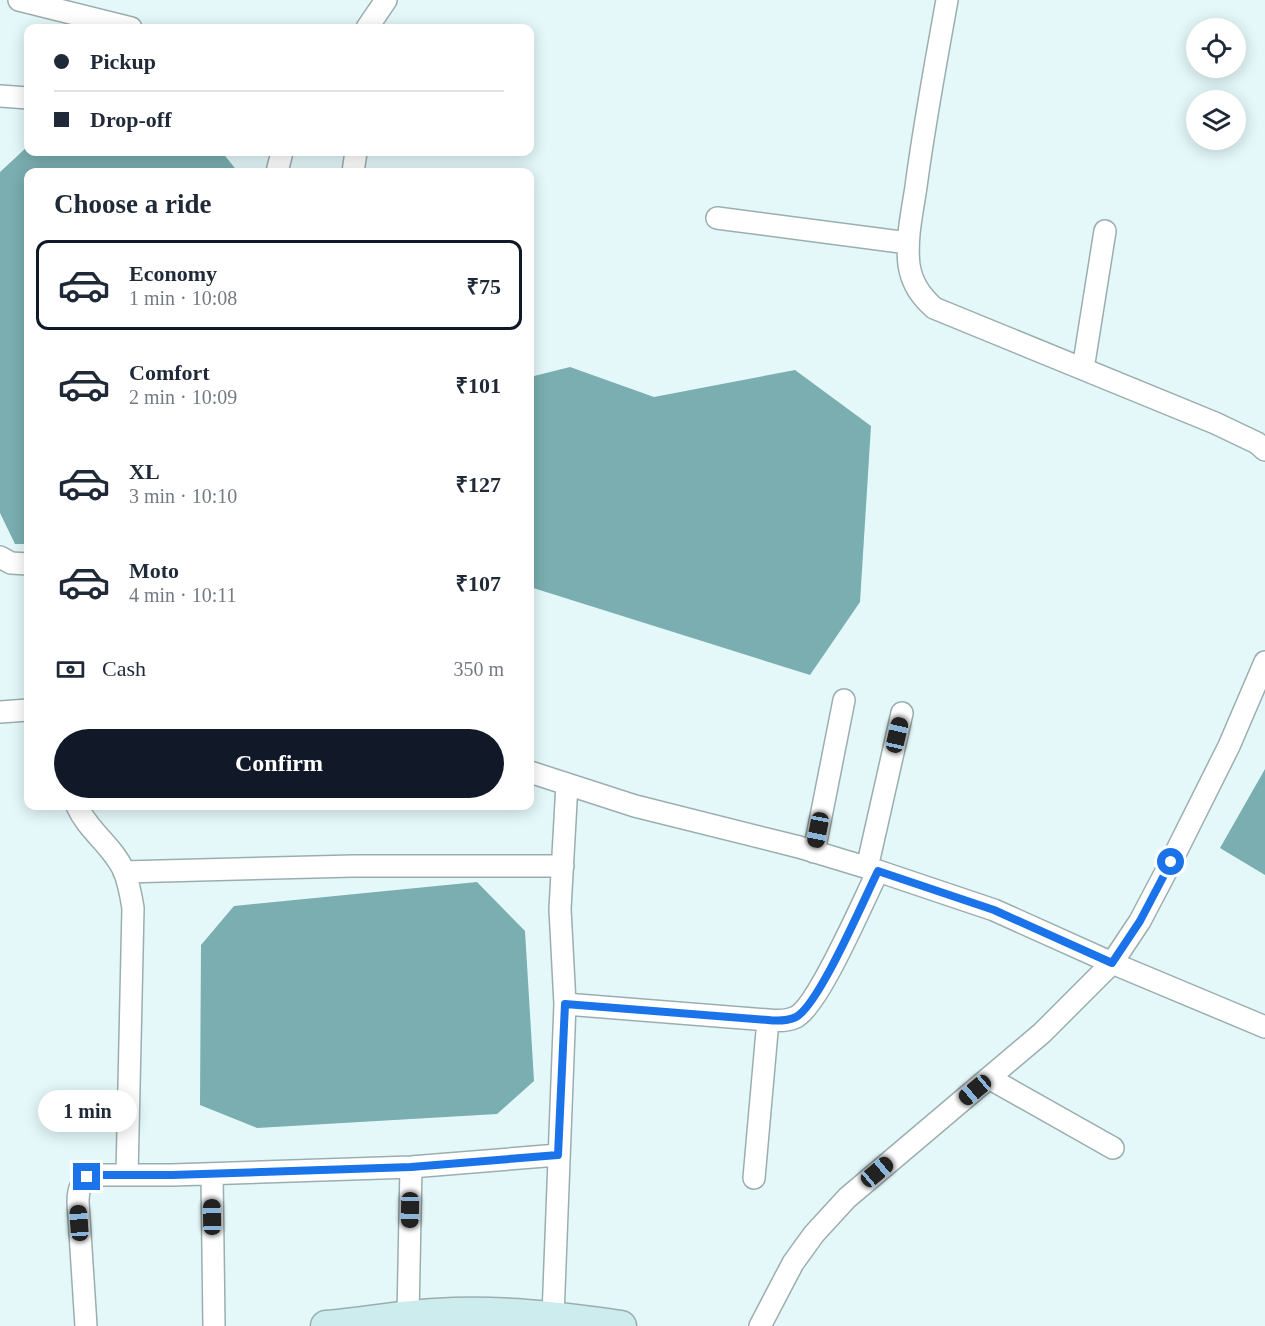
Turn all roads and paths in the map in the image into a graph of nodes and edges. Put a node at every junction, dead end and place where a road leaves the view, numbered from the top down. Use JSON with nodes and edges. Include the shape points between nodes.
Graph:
{"nodes":[{"id":1,"x":19,"y":0,"type":"edge"},
{"id":2,"x":386,"y":0,"type":"edge"},
{"id":3,"x":947,"y":0,"type":"edge"},
{"id":4,"x":90,"y":8,"type":"edge"},
{"id":5,"x":123,"y":24,"type":"edge"},
{"id":6,"x":370,"y":24,"type":"edge"},
{"id":7,"x":0,"y":96,"type":"edge"},
{"id":8,"x":24,"y":98,"type":"edge"},
{"id":9,"x":717,"y":218,"type":"dead end"},
{"id":10,"x":1105,"y":231,"type":"dead end"},
{"id":11,"x":908,"y":243,"type":"junction"},
{"id":12,"x":1083,"y":369,"type":"junction"},
{"id":13,"x":1265,"y":450,"type":"edge"},
{"id":14,"x":0,"y":556,"type":"edge"},
{"id":15,"x":24,"y":564,"type":"edge"},
{"id":16,"x":1265,"y":662,"type":"edge"},
{"id":17,"x":844,"y":700,"type":"dead end"},
{"id":18,"x":24,"y":710,"type":"edge"},
{"id":19,"x":0,"y":712,"type":"edge"},
{"id":20,"x":902,"y":713,"type":"dead end"},
{"id":21,"x":534,"y":773,"type":"edge"},
{"id":22,"x":567,"y":784,"type":"junction"},
{"id":23,"x":79,"y":810,"type":"edge"},
{"id":24,"x":814,"y":852,"type":"junction"},
{"id":25,"x":563,"y":866,"type":"junction"},
{"id":26,"x":872,"y":869,"type":"junction"},
{"id":27,"x":124,"y":872,"type":"junction"},
{"id":28,"x":1112,"y":963,"type":"junction"},
{"id":29,"x":565,"y":1004,"type":"junction"},
{"id":30,"x":768,"y":1020,"type":"junction"},
{"id":31,"x":1265,"y":1027,"type":"edge"},
{"id":32,"x":989,"y":1078,"type":"junction"},
{"id":33,"x":1113,"y":1148,"type":"dead end"},
{"id":34,"x":558,"y":1155,"type":"junction"},
{"id":35,"x":411,"y":1167,"type":"junction"},
{"id":36,"x":212,"y":1174,"type":"junction"},
{"id":37,"x":127,"y":1175,"type":"junction"},
{"id":38,"x":754,"y":1178,"type":"dead end"},
{"id":39,"x":408,"y":1316,"type":"junction"},
{"id":40,"x":553,"y":1316,"type":"junction"},
{"id":41,"x":86,"y":1326,"type":"edge"},
{"id":42,"x":214,"y":1326,"type":"edge"},
{"id":43,"x":326,"y":1326,"type":"edge"},
{"id":44,"x":621,"y":1326,"type":"edge"},
{"id":45,"x":760,"y":1326,"type":"edge"}],
"edges":[{"from":1,"to":4,"type":"street"},
{"from":2,"to":6,"type":"street"},
{"from":3,"to":11,"type":"street"},
{"from":4,"to":5,"type":"street"},
{"from":7,"to":8,"type":"street"},
{"from":9,"to":11,"type":"street"},
{"from":10,"to":12,"type":"street"},
{"from":11,"to":12,"type":"street","via":[[913,281],[934,308]]},
{"from":12,"to":13,"type":"street","via":[[1215,423],[1257,442]]},
{"from":14,"to":15,"type":"street","via":[[10,563]]},
{"from":16,"to":28,"type":"street","via":[[1229,746],[1166,872]]},
{"from":17,"to":24,"type":"street"},
{"from":18,"to":19,"type":"street"},
{"from":20,"to":26,"type":"street"},
{"from":21,"to":22,"type":"street"},
{"from":22,"to":24,"type":"street","via":[[635,806]]},
{"from":22,"to":25,"type":"street"},
{"from":23,"to":27,"type":"street"},
{"from":24,"to":26,"type":"street"},
{"from":25,"to":27,"type":"street"},
{"from":25,"to":29,"type":"street","via":[[560,909]]},
{"from":26,"to":28,"type":"street","via":[[994,910]]},
{"from":26,"to":30,"type":"street","via":[[818,993],[797,1016]]},
{"from":27,"to":37,"type":"street","via":[[132,908]]},
{"from":28,"to":31,"type":"street"},
{"from":28,"to":32,"type":"street"},
{"from":29,"to":30,"type":"street"},
{"from":29,"to":34,"type":"street"},
{"from":30,"to":38,"type":"street"},
{"from":32,"to":33,"type":"street"},
{"from":32,"to":45,"type":"street","via":[[847,1198],[821,1226],[793,1263]]},
{"from":34,"to":35,"type":"street"},
{"from":34,"to":40,"type":"street"},
{"from":35,"to":36,"type":"street"},
{"from":35,"to":39,"type":"street"},
{"from":36,"to":37,"type":"street"},
{"from":36,"to":42,"type":"street"},
{"from":37,"to":41,"type":"street","via":[[94,1175],[83,1181],[78,1190]]},
{"from":39,"to":40,"type":"street"},
{"from":39,"to":43,"type":"street"},
{"from":40,"to":44,"type":"street"}]}
